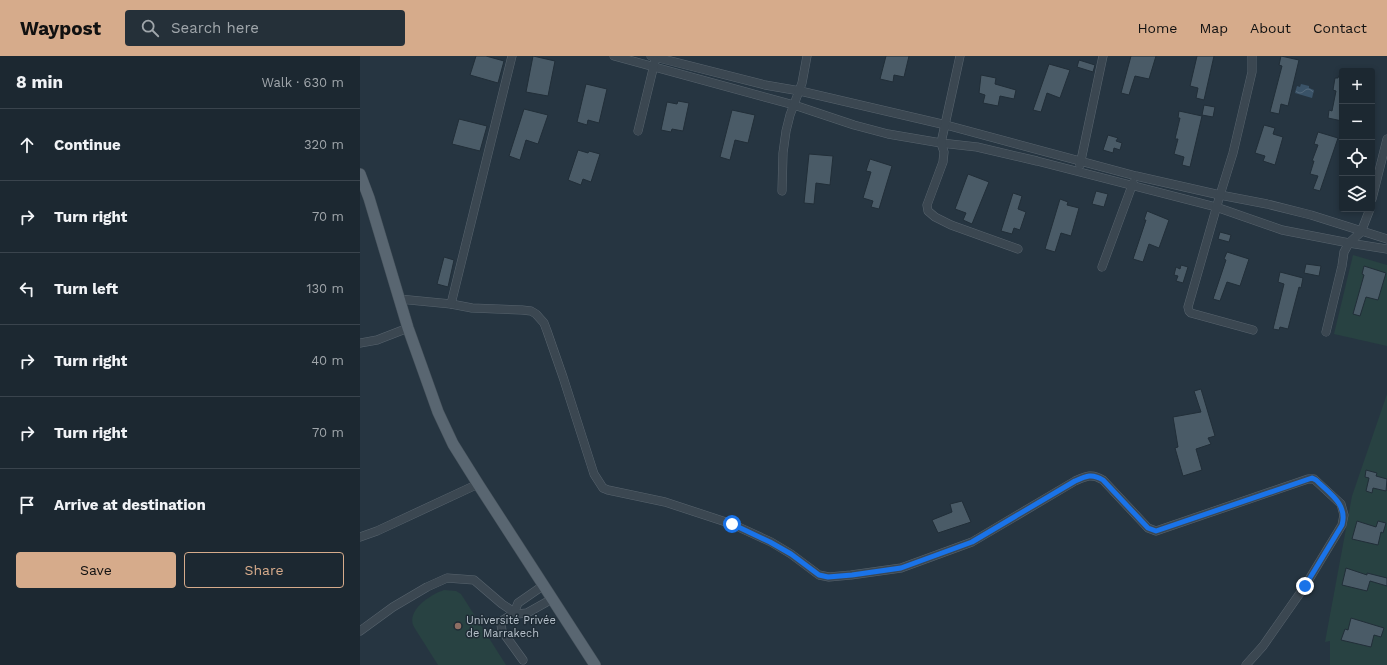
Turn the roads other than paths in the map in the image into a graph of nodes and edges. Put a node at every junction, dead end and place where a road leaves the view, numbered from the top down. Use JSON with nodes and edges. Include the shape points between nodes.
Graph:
{"nodes":[{"id":1,"x":512,"y":56,"type":"edge"},
{"id":2,"x":614,"y":56,"type":"edge"},
{"id":3,"x":655,"y":56,"type":"edge"},
{"id":4,"x":807,"y":56,"type":"edge"},
{"id":5,"x":960,"y":56,"type":"edge"},
{"id":6,"x":1104,"y":56,"type":"edge"},
{"id":7,"x":1252,"y":56,"type":"edge"},
{"id":8,"x":654,"y":66,"type":"junction"},
{"id":9,"x":800,"y":91,"type":"junction"},
{"id":10,"x":794,"y":105,"type":"junction"},
{"id":11,"x":946,"y":125,"type":"junction"},
{"id":12,"x":638,"y":131,"type":"dead end"},
{"id":13,"x":1387,"y":139,"type":"edge"},
{"id":14,"x":941,"y":143,"type":"junction"},
{"id":15,"x":1082,"y":160,"type":"junction"},
{"id":16,"x":1079,"y":172,"type":"junction"},
{"id":17,"x":360,"y":174,"type":"edge"},
{"id":18,"x":1136,"y":176,"type":"junction"},
{"id":19,"x":1132,"y":186,"type":"junction"},
{"id":20,"x":1375,"y":188,"type":"edge"},
{"id":21,"x":782,"y":192,"type":"dead end"},
{"id":22,"x":1220,"y":195,"type":"junction"},
{"id":23,"x":1216,"y":208,"type":"junction"},
{"id":24,"x":1369,"y":212,"type":"edge"},
{"id":25,"x":1361,"y":232,"type":"junction"},
{"id":26,"x":1387,"y":239,"type":"edge"},
{"id":27,"x":1349,"y":243,"type":"junction"},
{"id":28,"x":1018,"y":249,"type":"dead end"},
{"id":29,"x":1387,"y":249,"type":"edge"},
{"id":30,"x":1102,"y":267,"type":"dead end"},
{"id":31,"x":399,"y":299,"type":"junction"},
{"id":32,"x":451,"y":304,"type":"junction"},
{"id":33,"x":408,"y":328,"type":"junction"},
{"id":34,"x":1253,"y":330,"type":"dead end"},
{"id":35,"x":1326,"y":332,"type":"dead end"},
{"id":36,"x":360,"y":343,"type":"edge"},
{"id":37,"x":478,"y":484,"type":"junction"},
{"id":38,"x":360,"y":537,"type":"edge"},
{"id":39,"x":544,"y":585,"type":"junction"},
{"id":40,"x":552,"y":599,"type":"junction"},
{"id":41,"x":514,"y":613,"type":"junction"},
{"id":42,"x":360,"y":631,"type":"edge"},
{"id":43,"x":523,"y":660,"type":"dead end"},
{"id":44,"x":595,"y":665,"type":"edge"},
{"id":45,"x":1246,"y":665,"type":"edge"}],
"edges":[{"from":1,"to":32,"type":"street"},
{"from":2,"to":8,"type":"street"},
{"from":3,"to":8,"type":"street"},
{"from":3,"to":9,"type":"street","via":[[765,85]]},
{"from":4,"to":9,"type":"street"},
{"from":5,"to":11,"type":"street"},
{"from":6,"to":15,"type":"street"},
{"from":7,"to":22,"type":"street","via":[[1252,72],[1233,153]]},
{"from":8,"to":10,"type":"street"},
{"from":8,"to":12,"type":"street"},
{"from":9,"to":10,"type":"street"},
{"from":9,"to":11,"type":"street"},
{"from":10,"to":14,"type":"street","via":[[854,126]]},
{"from":10,"to":21,"type":"street","via":[[786,131]]},
{"from":11,"to":14,"type":"street"},
{"from":11,"to":15,"type":"street"},
{"from":13,"to":20,"type":"street"},
{"from":14,"to":16,"type":"street","via":[[977,147]]},
{"from":14,"to":28,"type":"street","via":[[944,162],[927,206],[928,211],[951,225]]},
{"from":15,"to":16,"type":"street"},
{"from":15,"to":18,"type":"street"},
{"from":16,"to":19,"type":"street"},
{"from":17,"to":31,"type":"main road"},
{"from":18,"to":19,"type":"street"},
{"from":18,"to":22,"type":"street"},
{"from":19,"to":23,"type":"street"},
{"from":19,"to":30,"type":"street"},
{"from":22,"to":23,"type":"street"},
{"from":22,"to":25,"type":"street","via":[[1311,215]]},
{"from":23,"to":27,"type":"street","via":[[1282,230]]},
{"from":23,"to":34,"type":"street","via":[[1188,310]]},
{"from":24,"to":25,"type":"street"},
{"from":25,"to":26,"type":"street"},
{"from":25,"to":27,"type":"street"},
{"from":27,"to":29,"type":"street"},
{"from":27,"to":35,"type":"street","via":[[1344,252]]},
{"from":31,"to":32,"type":"street"},
{"from":31,"to":33,"type":"main road"},
{"from":32,"to":45,"type":"street","via":[[472,308],[531,311],[540,318],[563,376],[594,474],[603,488],[665,502],[732,524],[770,542],[819,575],[828,577],[901,568],[965,545],[1088,475],[1103,480],[1148,528],[1156,531],[1314,479],[1340,504],[1344,515],[1342,525],[1305,586],[1263,646]]},
{"from":33,"to":36,"type":"street","via":[[377,340]]},
{"from":33,"to":37,"type":"main road","via":[[438,412],[453,444]]},
{"from":37,"to":38,"type":"street"},
{"from":37,"to":39,"type":"main road"},
{"from":39,"to":40,"type":"main road"},
{"from":39,"to":41,"type":"street","via":[[518,604]]},
{"from":40,"to":41,"type":"street","via":[[524,614]]},
{"from":40,"to":44,"type":"main road"},
{"from":41,"to":42,"type":"street","via":[[474,580],[447,578],[393,607]]},
{"from":41,"to":43,"type":"street","via":[[503,620],[501,627]]}]}
